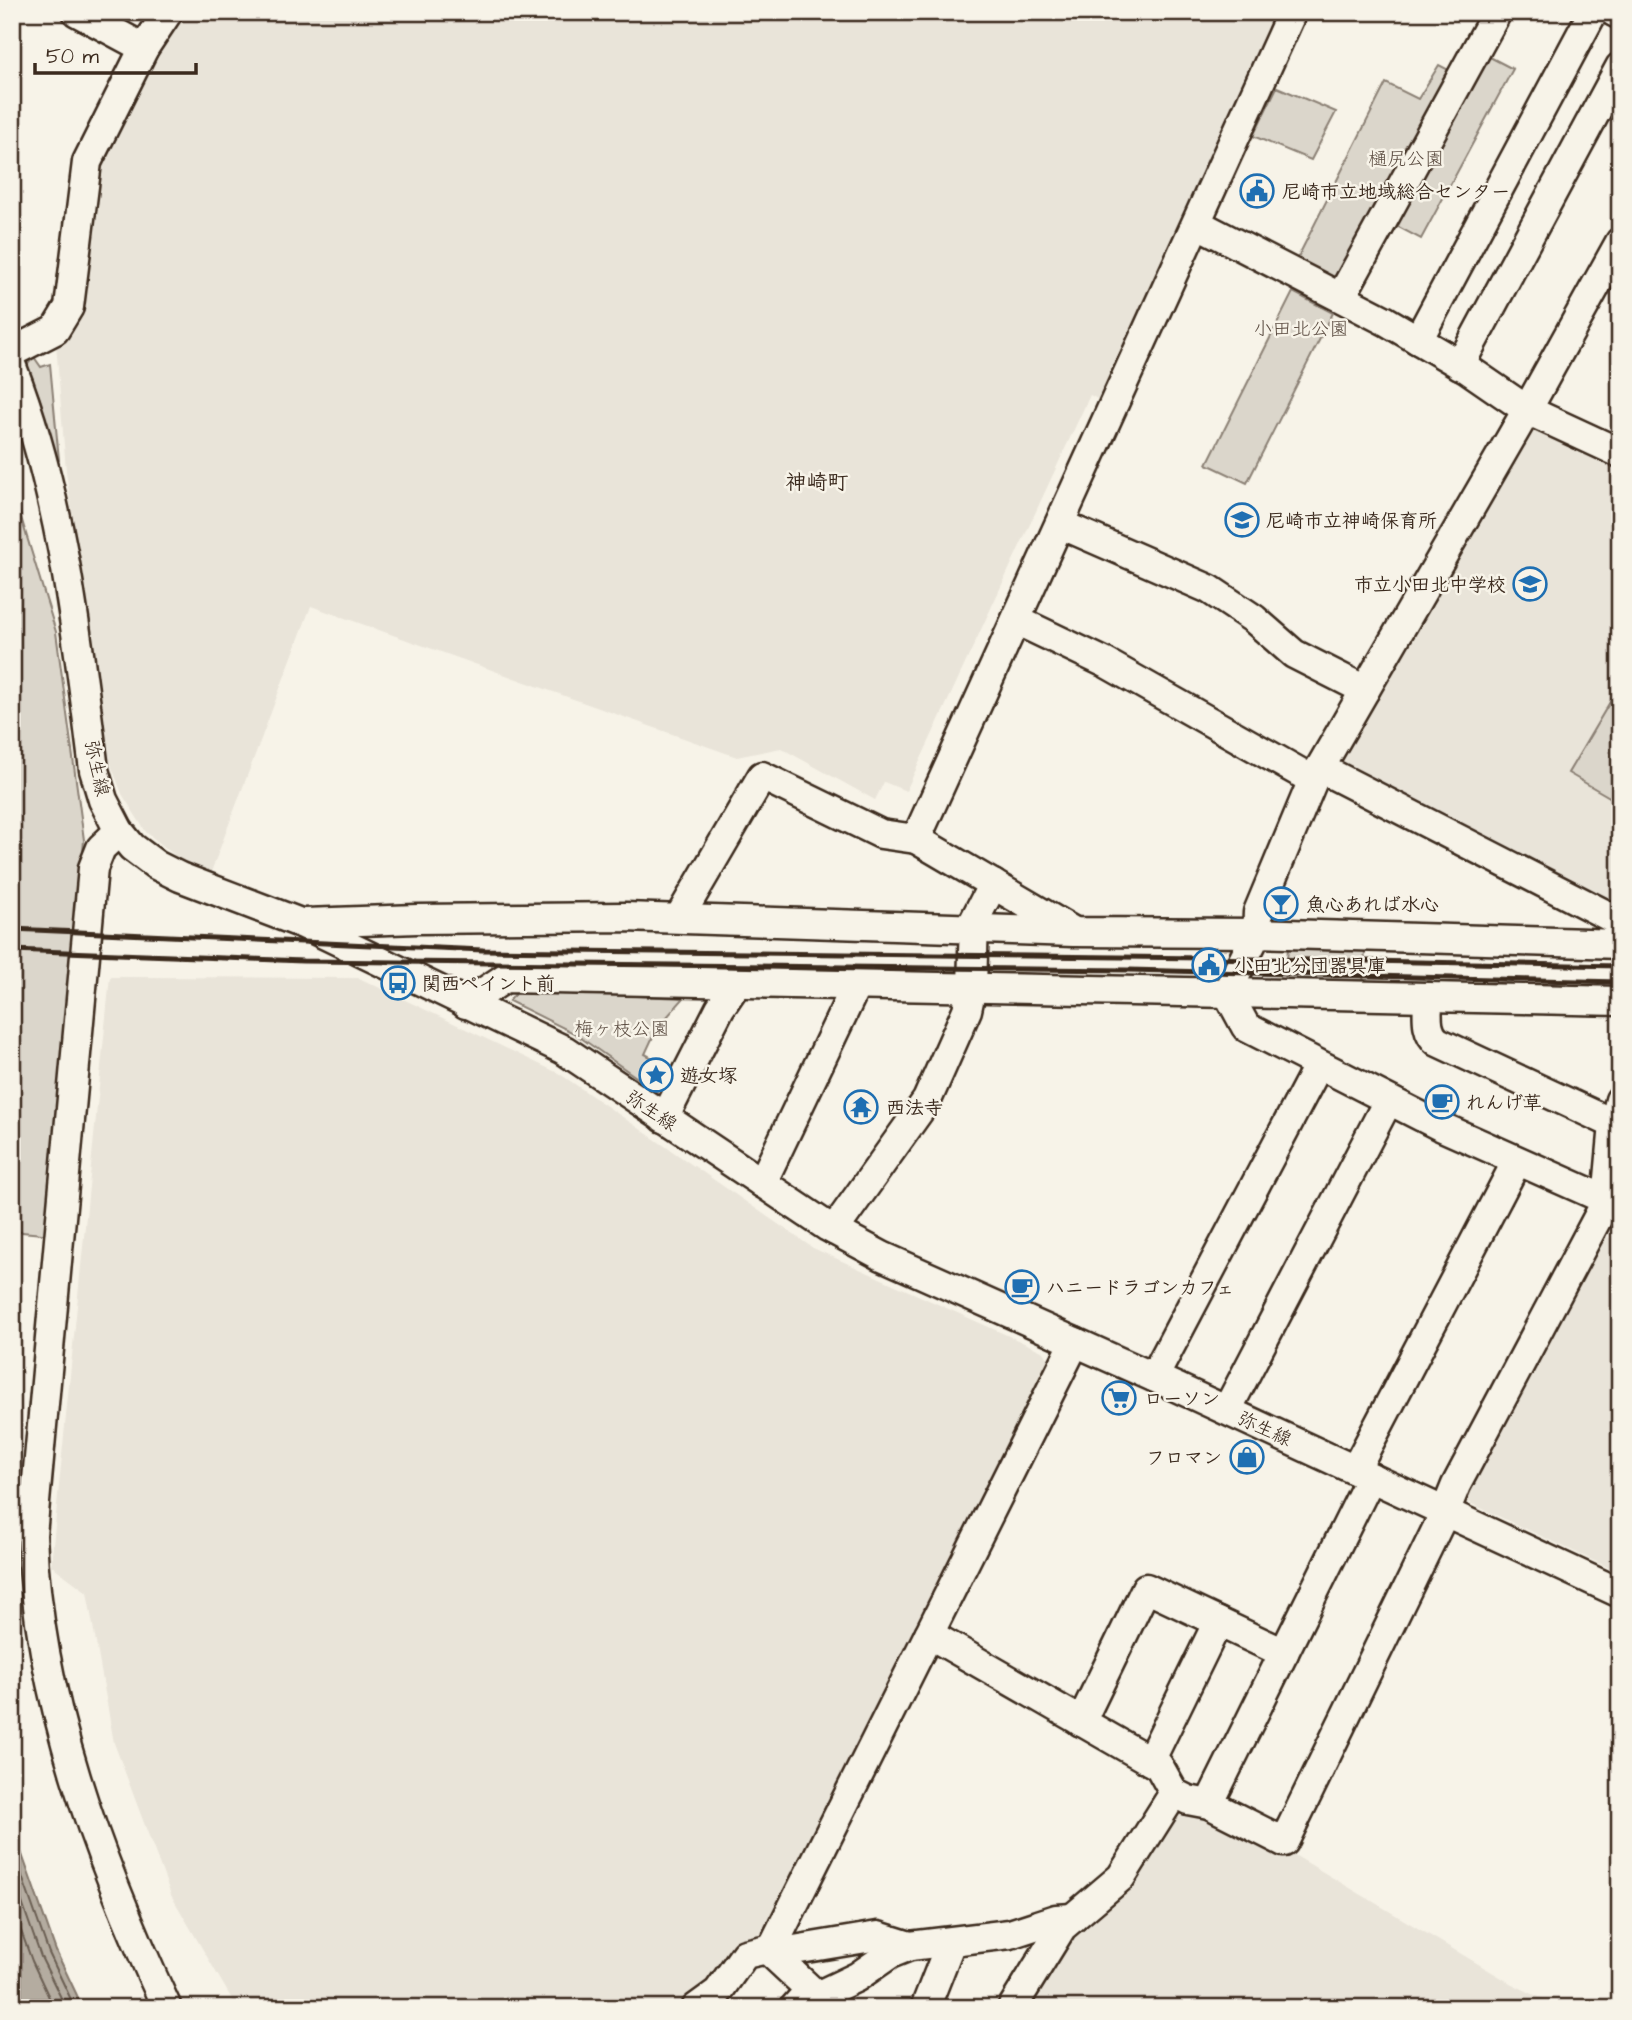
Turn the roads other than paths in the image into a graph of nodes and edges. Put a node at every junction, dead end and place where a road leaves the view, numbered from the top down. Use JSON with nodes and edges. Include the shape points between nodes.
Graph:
{"nodes":[{"id":1,"x":77,"y":12,"type":"edge"},
{"id":2,"x":168,"y":12,"type":"edge"},
{"id":3,"x":1292,"y":12,"type":"edge"},
{"id":4,"x":1497,"y":12,"type":"edge"},
{"id":5,"x":1593,"y":12,"type":"edge"},
{"id":6,"x":1614,"y":12,"type":"edge"},
{"id":7,"x":1620,"y":15,"type":"edge"},
{"id":8,"x":144,"y":48,"type":"junction"},
{"id":9,"x":1620,"y":66,"type":"edge"},
{"id":10,"x":1198,"y":224,"type":"junction"},
{"id":11,"x":1620,"y":243,"type":"edge"},
{"id":12,"x":1341,"y":298,"type":"junction"},
{"id":13,"x":1418,"y":340,"type":"junction"},
{"id":14,"x":12,"y":352,"type":"edge"},
{"id":15,"x":1460,"y":365,"type":"junction"},
{"id":16,"x":12,"y":367,"type":"edge"},
{"id":17,"x":1527,"y":410,"type":"junction"},
{"id":18,"x":1620,"y":453,"type":"edge"},
{"id":19,"x":1060,"y":524,"type":"junction"},
{"id":20,"x":1016,"y":620,"type":"junction"},
{"id":21,"x":1365,"y":690,"type":"junction"},
{"id":22,"x":1317,"y":774,"type":"junction"},
{"id":23,"x":119,"y":831,"type":"junction"},
{"id":24,"x":916,"y":839,"type":"junction"},
{"id":25,"x":993,"y":884,"type":"junction"},
{"id":26,"x":679,"y":918,"type":"junction"},
{"id":27,"x":1620,"y":922,"type":"edge"},
{"id":28,"x":303,"y":924,"type":"junction"},
{"id":29,"x":975,"y":928,"type":"junction"},
{"id":30,"x":1073,"y":932,"type":"junction"},
{"id":31,"x":1257,"y":933,"type":"junction"},
{"id":32,"x":1620,"y":944,"type":"edge"},
{"id":33,"x":737,"y":983,"type":"junction"},
{"id":34,"x":856,"y":986,"type":"junction"},
{"id":35,"x":972,"y":987,"type":"junction"},
{"id":36,"x":1227,"y":992,"type":"junction"},
{"id":37,"x":1428,"y":997,"type":"junction"},
{"id":38,"x":1620,"y":1002,"type":"edge"},
{"id":39,"x":466,"y":1004,"type":"junction"},
{"id":40,"x":1318,"y":1066,"type":"junction"},
{"id":41,"x":1388,"y":1101,"type":"junction"},
{"id":42,"x":1617,"y":1112,"type":"edge"},
{"id":43,"x":664,"y":1118,"type":"junction"},
{"id":44,"x":1517,"y":1161,"type":"junction"},
{"id":45,"x":762,"y":1183,"type":"junction"},
{"id":46,"x":1614,"y":1203,"type":"edge"},
{"id":47,"x":834,"y":1230,"type":"junction"},
{"id":48,"x":1075,"y":1342,"type":"junction"},
{"id":49,"x":1154,"y":1377,"type":"junction"},
{"id":50,"x":1227,"y":1410,"type":"junction"},
{"id":51,"x":1363,"y":1474,"type":"junction"},
{"id":52,"x":1446,"y":1512,"type":"junction"},
{"id":53,"x":1620,"y":1593,"type":"edge"},
{"id":54,"x":1218,"y":1622,"type":"junction"},
{"id":55,"x":929,"y":1634,"type":"junction"},
{"id":56,"x":1283,"y":1653,"type":"junction"},
{"id":57,"x":1081,"y":1722,"type":"junction"},
{"id":58,"x":1150,"y":1761,"type":"junction"},
{"id":59,"x":1174,"y":1793,"type":"junction"},
{"id":60,"x":1209,"y":1804,"type":"junction"},
{"id":61,"x":1073,"y":1918,"type":"junction"},
{"id":62,"x":951,"y":1942,"type":"junction"},
{"id":63,"x":773,"y":1946,"type":"junction"},
{"id":64,"x":910,"y":1946,"type":"junction"},
{"id":65,"x":813,"y":2000,"type":"edge"},
{"id":66,"x":167,"y":2008,"type":"edge"},
{"id":67,"x":696,"y":2008,"type":"edge"},
{"id":68,"x":925,"y":2008,"type":"edge"},
{"id":69,"x":1013,"y":2008,"type":"edge"}],
"edges":[{"from":1,"to":8,"type":"street"},
{"from":2,"to":8,"type":"street"},
{"from":3,"to":10,"type":"street"},
{"from":4,"to":12,"type":"street"},
{"from":5,"to":13,"type":"street"},
{"from":6,"to":7,"type":"street"},
{"from":8,"to":14,"type":"street","via":[[87,162],[69,307],[55,330]]},
{"from":9,"to":15,"type":"street"},
{"from":10,"to":12,"type":"street"},
{"from":10,"to":19,"type":"street"},
{"from":11,"to":17,"type":"street"},
{"from":12,"to":13,"type":"street"},
{"from":13,"to":15,"type":"street"},
{"from":15,"to":17,"type":"street"},
{"from":16,"to":23,"type":"street","name":"弥生線","via":[[33,420],[61,531],[94,770]]},
{"from":17,"to":18,"type":"street"},
{"from":17,"to":21,"type":"street"},
{"from":19,"to":20,"type":"street"},
{"from":19,"to":21,"type":"street","via":[[1209,589],[1254,619],[1294,654]]},
{"from":20,"to":22,"type":"street"},
{"from":20,"to":24,"type":"street"},
{"from":21,"to":22,"type":"street"},
{"from":22,"to":27,"type":"street"},
{"from":22,"to":31,"type":"street","via":[[1258,912]]},
{"from":23,"to":28,"type":"street","name":"弥生線","via":[[132,847],[180,877]]},
{"from":23,"to":66,"type":"street","via":[[101,848],[93,868],[32,1535],[34,1593],[50,1686],[81,1793]]},
{"from":24,"to":25,"type":"street"},
{"from":24,"to":26,"type":"street","via":[[881,834],[762,776]]},
{"from":25,"to":29,"type":"street","via":[[974,921]]},
{"from":25,"to":30,"type":"street"},
{"from":26,"to":28,"type":"street"},
{"from":26,"to":29,"type":"street"},
{"from":28,"to":39,"type":"street","name":"弥生線"},
{"from":29,"to":30,"type":"street"},
{"from":29,"to":35,"type":"street"},
{"from":30,"to":31,"type":"street"},
{"from":31,"to":32,"type":"street"},
{"from":31,"to":36,"type":"street"},
{"from":33,"to":34,"type":"street"},
{"from":33,"to":39,"type":"street","via":[[505,978]]},
{"from":33,"to":43,"type":"street"},
{"from":34,"to":35,"type":"street"},
{"from":34,"to":45,"type":"street"},
{"from":35,"to":36,"type":"street"},
{"from":35,"to":47,"type":"street","via":[[967,1010],[927,1100]]},
{"from":36,"to":37,"type":"street"},
{"from":36,"to":40,"type":"street","via":[[1246,1027]]},
{"from":37,"to":38,"type":"street"},
{"from":37,"to":42,"type":"street","via":[[1428,1028],[1438,1042]]},
{"from":39,"to":43,"type":"street","name":"弥生線","via":[[564,1050]]},
{"from":40,"to":41,"type":"street"},
{"from":40,"to":49,"type":"street"},
{"from":41,"to":44,"type":"street"},
{"from":41,"to":50,"type":"street"},
{"from":42,"to":46,"type":"street"},
{"from":43,"to":45,"type":"street","name":"弥生線"},
{"from":44,"to":46,"type":"street"},
{"from":44,"to":51,"type":"street"},
{"from":45,"to":47,"type":"street","name":"弥生線"},
{"from":46,"to":52,"type":"street","via":[[1456,1485]]},
{"from":47,"to":48,"type":"street","name":"弥生線"},
{"from":48,"to":49,"type":"street","name":"弥生線"},
{"from":48,"to":55,"type":"street"},
{"from":49,"to":50,"type":"street","name":"弥生線"},
{"from":50,"to":51,"type":"street","name":"弥生線"},
{"from":51,"to":52,"type":"street","name":"弥生線"},
{"from":51,"to":56,"type":"street"},
{"from":52,"to":53,"type":"street","name":"弥生線"},
{"from":52,"to":60,"type":"street","via":[[1284,1842]]},
{"from":54,"to":56,"type":"street"},
{"from":54,"to":57,"type":"street","via":[[1146,1588]]},
{"from":54,"to":58,"type":"street"},
{"from":55,"to":57,"type":"street"},
{"from":55,"to":63,"type":"street"},
{"from":56,"to":60,"type":"street"},
{"from":57,"to":58,"type":"street"},
{"from":58,"to":59,"type":"street"},
{"from":59,"to":60,"type":"street"},
{"from":59,"to":61,"type":"street","via":[[1121,1877]]},
{"from":61,"to":62,"type":"street"},
{"from":61,"to":69,"type":"street","via":[[1062,1927]]},
{"from":62,"to":64,"type":"street"},
{"from":62,"to":68,"type":"street"},
{"from":63,"to":64,"type":"street","via":[[788,1951],[878,1936]]},
{"from":63,"to":65,"type":"street","via":[[770,1952]]},
{"from":63,"to":67,"type":"street","via":[[745,1954],[718,1992]]},
{"from":64,"to":65,"type":"street"}]}
